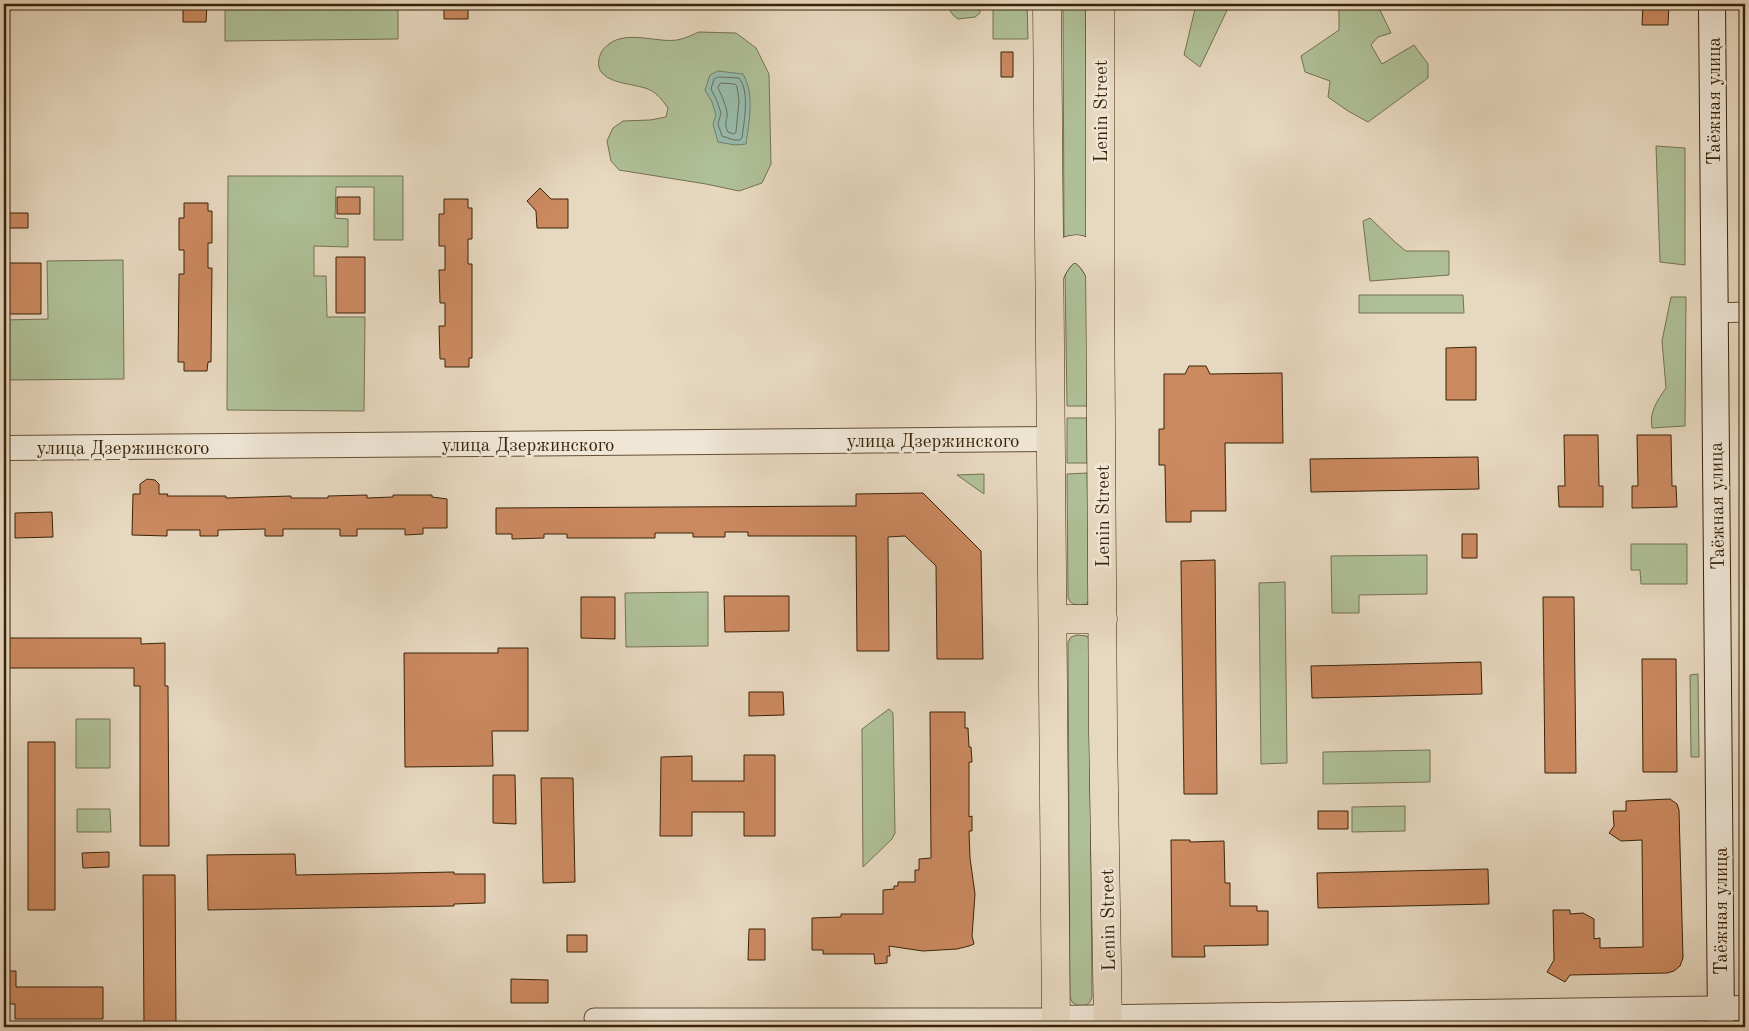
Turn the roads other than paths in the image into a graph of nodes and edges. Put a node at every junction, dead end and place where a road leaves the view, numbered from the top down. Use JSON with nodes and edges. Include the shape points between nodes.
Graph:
{"nodes":[{"id":1,"x":1047,"y":4,"type":"edge"},
{"id":2,"x":1100,"y":4,"type":"edge"},
{"id":3,"x":1712,"y":4,"type":"edge"},
{"id":4,"x":1100,"y":273,"type":"junction"},
{"id":5,"x":1050,"y":274,"type":"junction"},
{"id":6,"x":1714,"y":312,"type":"junction"},
{"id":7,"x":1745,"y":312,"type":"edge"},
{"id":8,"x":1052,"y":440,"type":"junction"},
{"id":9,"x":4,"y":448,"type":"edge"},
{"id":10,"x":1053,"y":618,"type":"junction"},
{"id":11,"x":1103,"y":618,"type":"junction"},
{"id":12,"x":1729,"y":1015,"type":"edge"},
{"id":13,"x":594,"y":1018,"type":"dead end"},
{"id":14,"x":1056,"y":1023,"type":"edge"},
{"id":15,"x":1108,"y":1023,"type":"edge"}],
"edges":[{"from":1,"to":5,"type":"main road"},
{"from":2,"to":4,"type":"main road","name":"Lenin Street"},
{"from":3,"to":6,"type":"main road","name":"Таёжная улица"},
{"from":4,"to":5,"type":"main road","via":[[1088,254],[1076,249],[1063,254]]},
{"from":4,"to":11,"type":"main road","name":"Lenin Street"},
{"from":5,"to":8,"type":"main road"},
{"from":6,"to":7,"type":"street"},
{"from":6,"to":12,"type":"main road","name":"Таёжная улица"},
{"from":8,"to":9,"type":"street","name":"улица Дзержинского"},
{"from":8,"to":10,"type":"main road"},
{"from":10,"to":11,"type":"main road"},
{"from":10,"to":14,"type":"main road"},
{"from":11,"to":15,"type":"main road","name":"Lenin Street"},
{"from":12,"to":15,"type":"street"},
{"from":13,"to":14,"type":"street"},
{"from":14,"to":15,"type":"street"}]}
